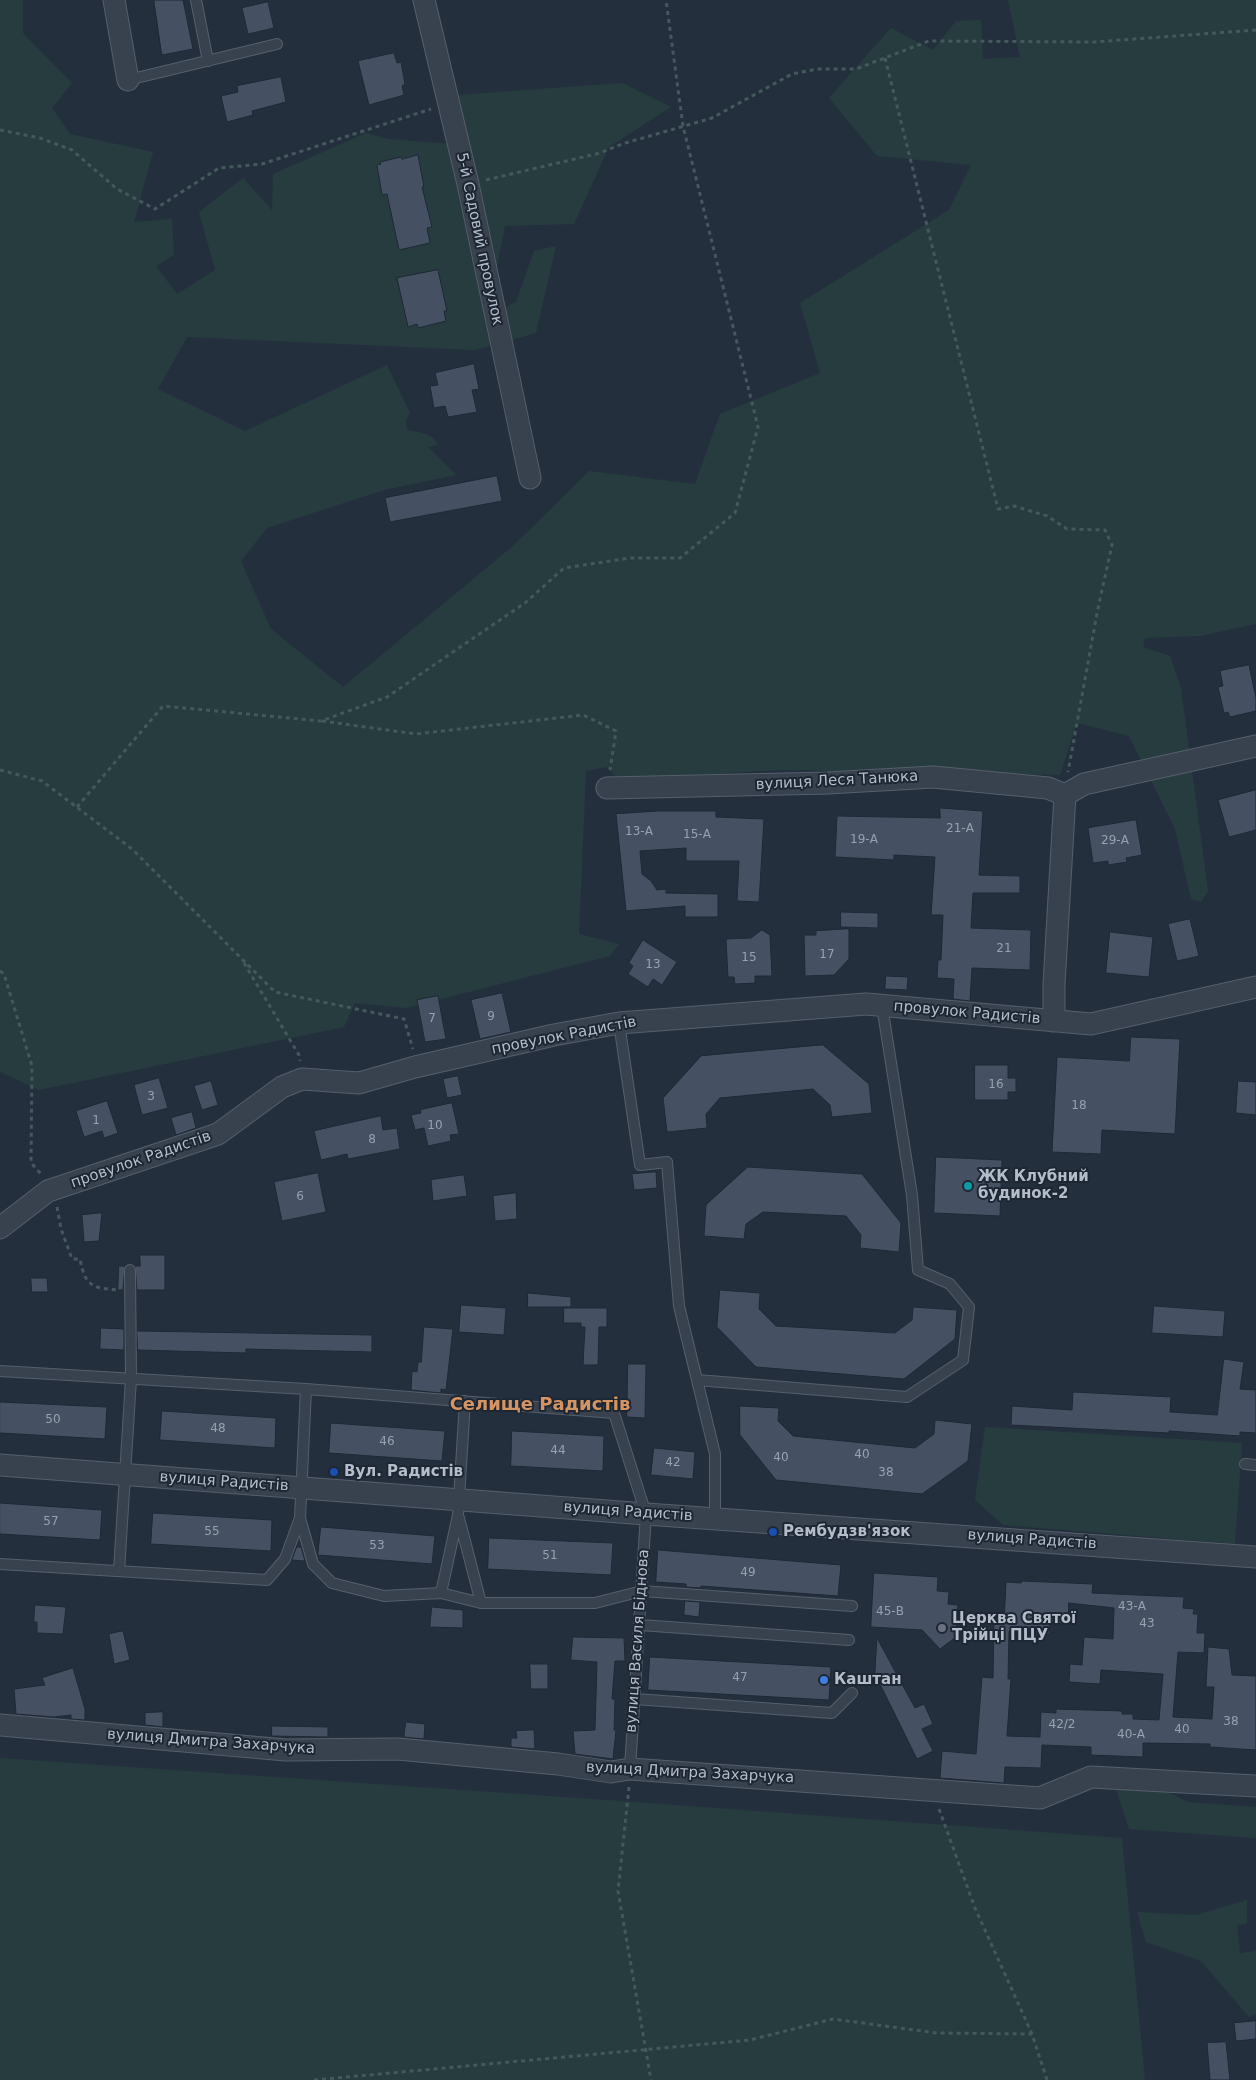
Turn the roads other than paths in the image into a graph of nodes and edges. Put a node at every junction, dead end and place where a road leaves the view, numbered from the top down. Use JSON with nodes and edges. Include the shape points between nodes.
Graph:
{"nodes":[{"id":1,"x":114,"y":0,"type":"edge"},
{"id":2,"x":196,"y":0,"type":"edge"},
{"id":3,"x":424,"y":0,"type":"edge"},
{"id":4,"x":277,"y":44,"type":"dead end"},
{"id":5,"x":208,"y":61,"type":"junction"},
{"id":6,"x":128,"y":80,"type":"joint"},
{"id":7,"x":530,"y":478,"type":"dead end"},
{"id":8,"x":1256,"y":746,"type":"edge"},
{"id":9,"x":607,"y":788,"type":"road end"},
{"id":10,"x":1064,"y":794,"type":"junction"},
{"id":11,"x":1256,"y":987,"type":"edge"},
{"id":12,"x":882,"y":1006,"type":"junction"},
{"id":13,"x":1054,"y":1021,"type":"junction"},
{"id":14,"x":620,"y":1023,"type":"junction"},
{"id":15,"x":0,"y":1228,"type":"edge"},
{"id":16,"x":130,"y":1270,"type":"dead end"},
{"id":17,"x":0,"y":1371,"type":"edge"},
{"id":18,"x":132,"y":1379,"type":"junction"},
{"id":19,"x":697,"y":1380,"type":"junction"},
{"id":20,"x":306,"y":1389,"type":"junction"},
{"id":21,"x":465,"y":1401,"type":"junction"},
{"id":22,"x":0,"y":1465,"type":"edge"},
{"id":23,"x":126,"y":1475,"type":"junction"},
{"id":24,"x":302,"y":1488,"type":"junction"},
{"id":25,"x":459,"y":1508,"type":"junction"},
{"id":26,"x":646,"y":1514,"type":"junction"},
{"id":27,"x":300,"y":1518,"type":"junction"},
{"id":28,"x":715,"y":1519,"type":"junction"},
{"id":29,"x":1256,"y":1557,"type":"edge"},
{"id":30,"x":0,"y":1564,"type":"edge"},
{"id":31,"x":119,"y":1571,"type":"junction"},
{"id":32,"x":642,"y":1591,"type":"junction"},
{"id":33,"x":441,"y":1593,"type":"junction"},
{"id":34,"x":481,"y":1603,"type":"junction"},
{"id":35,"x":852,"y":1606,"type":"dead end"},
{"id":36,"x":640,"y":1625,"type":"junction"},
{"id":37,"x":849,"y":1640,"type":"dead end"},
{"id":38,"x":852,"y":1693,"type":"dead end"},
{"id":39,"x":635,"y":1699,"type":"junction"},
{"id":40,"x":0,"y":1725,"type":"edge"},
{"id":41,"x":630,"y":1769,"type":"junction"},
{"id":42,"x":1256,"y":1786,"type":"edge"}],
"edges":[{"from":1,"to":6,"type":"street"},
{"from":2,"to":5,"type":"lane"},
{"from":3,"to":7,"type":"street","name":"5-й Садовий провулок","via":[[468,184]]},
{"from":4,"to":5,"type":"lane"},
{"from":5,"to":6,"type":"lane"},
{"from":8,"to":10,"type":"street","via":[[1084,784]]},
{"from":9,"to":10,"type":"street","name":"вулиця Леся Танюка","via":[[933,777],[1048,788]]},
{"from":10,"to":13,"type":"street"},
{"from":11,"to":13,"type":"street","name":"провулок Радистів","via":[[1091,1024]]},
{"from":12,"to":13,"type":"street","name":"провулок Радистів"},
{"from":12,"to":14,"type":"street","name":"провулок Радистів","via":[[866,1004]]},
{"from":12,"to":19,"type":"lane","via":[[912,1195],[918,1270],[950,1284],[969,1307],[963,1360],[907,1397]]},
{"from":14,"to":15,"type":"street","name":"провулок Радистів","via":[[554,1035],[359,1083],[302,1079],[282,1087],[218,1134],[54,1189]]},
{"from":14,"to":19,"type":"lane","via":[[640,1165],[667,1162],[679,1306]]},
{"from":16,"to":18,"type":"lane"},
{"from":17,"to":18,"type":"lane"},
{"from":18,"to":20,"type":"lane"},
{"from":18,"to":23,"type":"lane"},
{"from":19,"to":28,"type":"lane","via":[[716,1454]]},
{"from":20,"to":21,"type":"lane"},
{"from":20,"to":24,"type":"lane"},
{"from":21,"to":25,"type":"lane"},
{"from":21,"to":26,"type":"lane","via":[[614,1413]]},
{"from":22,"to":23,"type":"street","name":"вулиця Радистів"},
{"from":23,"to":24,"type":"street","name":"вулиця Радистів"},
{"from":23,"to":31,"type":"lane"},
{"from":24,"to":25,"type":"street","name":"вулиця Радистів"},
{"from":24,"to":27,"type":"lane"},
{"from":25,"to":26,"type":"street","name":"вулиця Радистів"},
{"from":25,"to":33,"type":"lane"},
{"from":25,"to":34,"type":"lane"},
{"from":26,"to":28,"type":"street","name":"вулиця Радистів"},
{"from":26,"to":32,"type":"lane","name":"вулиця Василя Біднова"},
{"from":27,"to":31,"type":"lane","via":[[285,1559],[267,1580]]},
{"from":27,"to":33,"type":"lane","via":[[313,1564],[332,1583],[384,1596]]},
{"from":28,"to":29,"type":"street","name":"вулиця Радистів"},
{"from":30,"to":31,"type":"lane"},
{"from":32,"to":34,"type":"lane","via":[[595,1604]]},
{"from":32,"to":35,"type":"lane"},
{"from":32,"to":36,"type":"lane","name":"вулиця Василя Біднова"},
{"from":33,"to":34,"type":"lane"},
{"from":36,"to":37,"type":"lane"},
{"from":36,"to":39,"type":"lane","name":"вулиця Василя Біднова"},
{"from":38,"to":39,"type":"lane","via":[[832,1713]]},
{"from":39,"to":41,"type":"lane","name":"вулиця Василя Біднова"},
{"from":40,"to":41,"type":"street","name":"вулиця Дмитра Захарчука","via":[[286,1750],[398,1749],[611,1772]]},
{"from":41,"to":42,"type":"street","name":"вулиця Дмитра Захарчука","via":[[1040,1798],[1091,1777]]}]}
